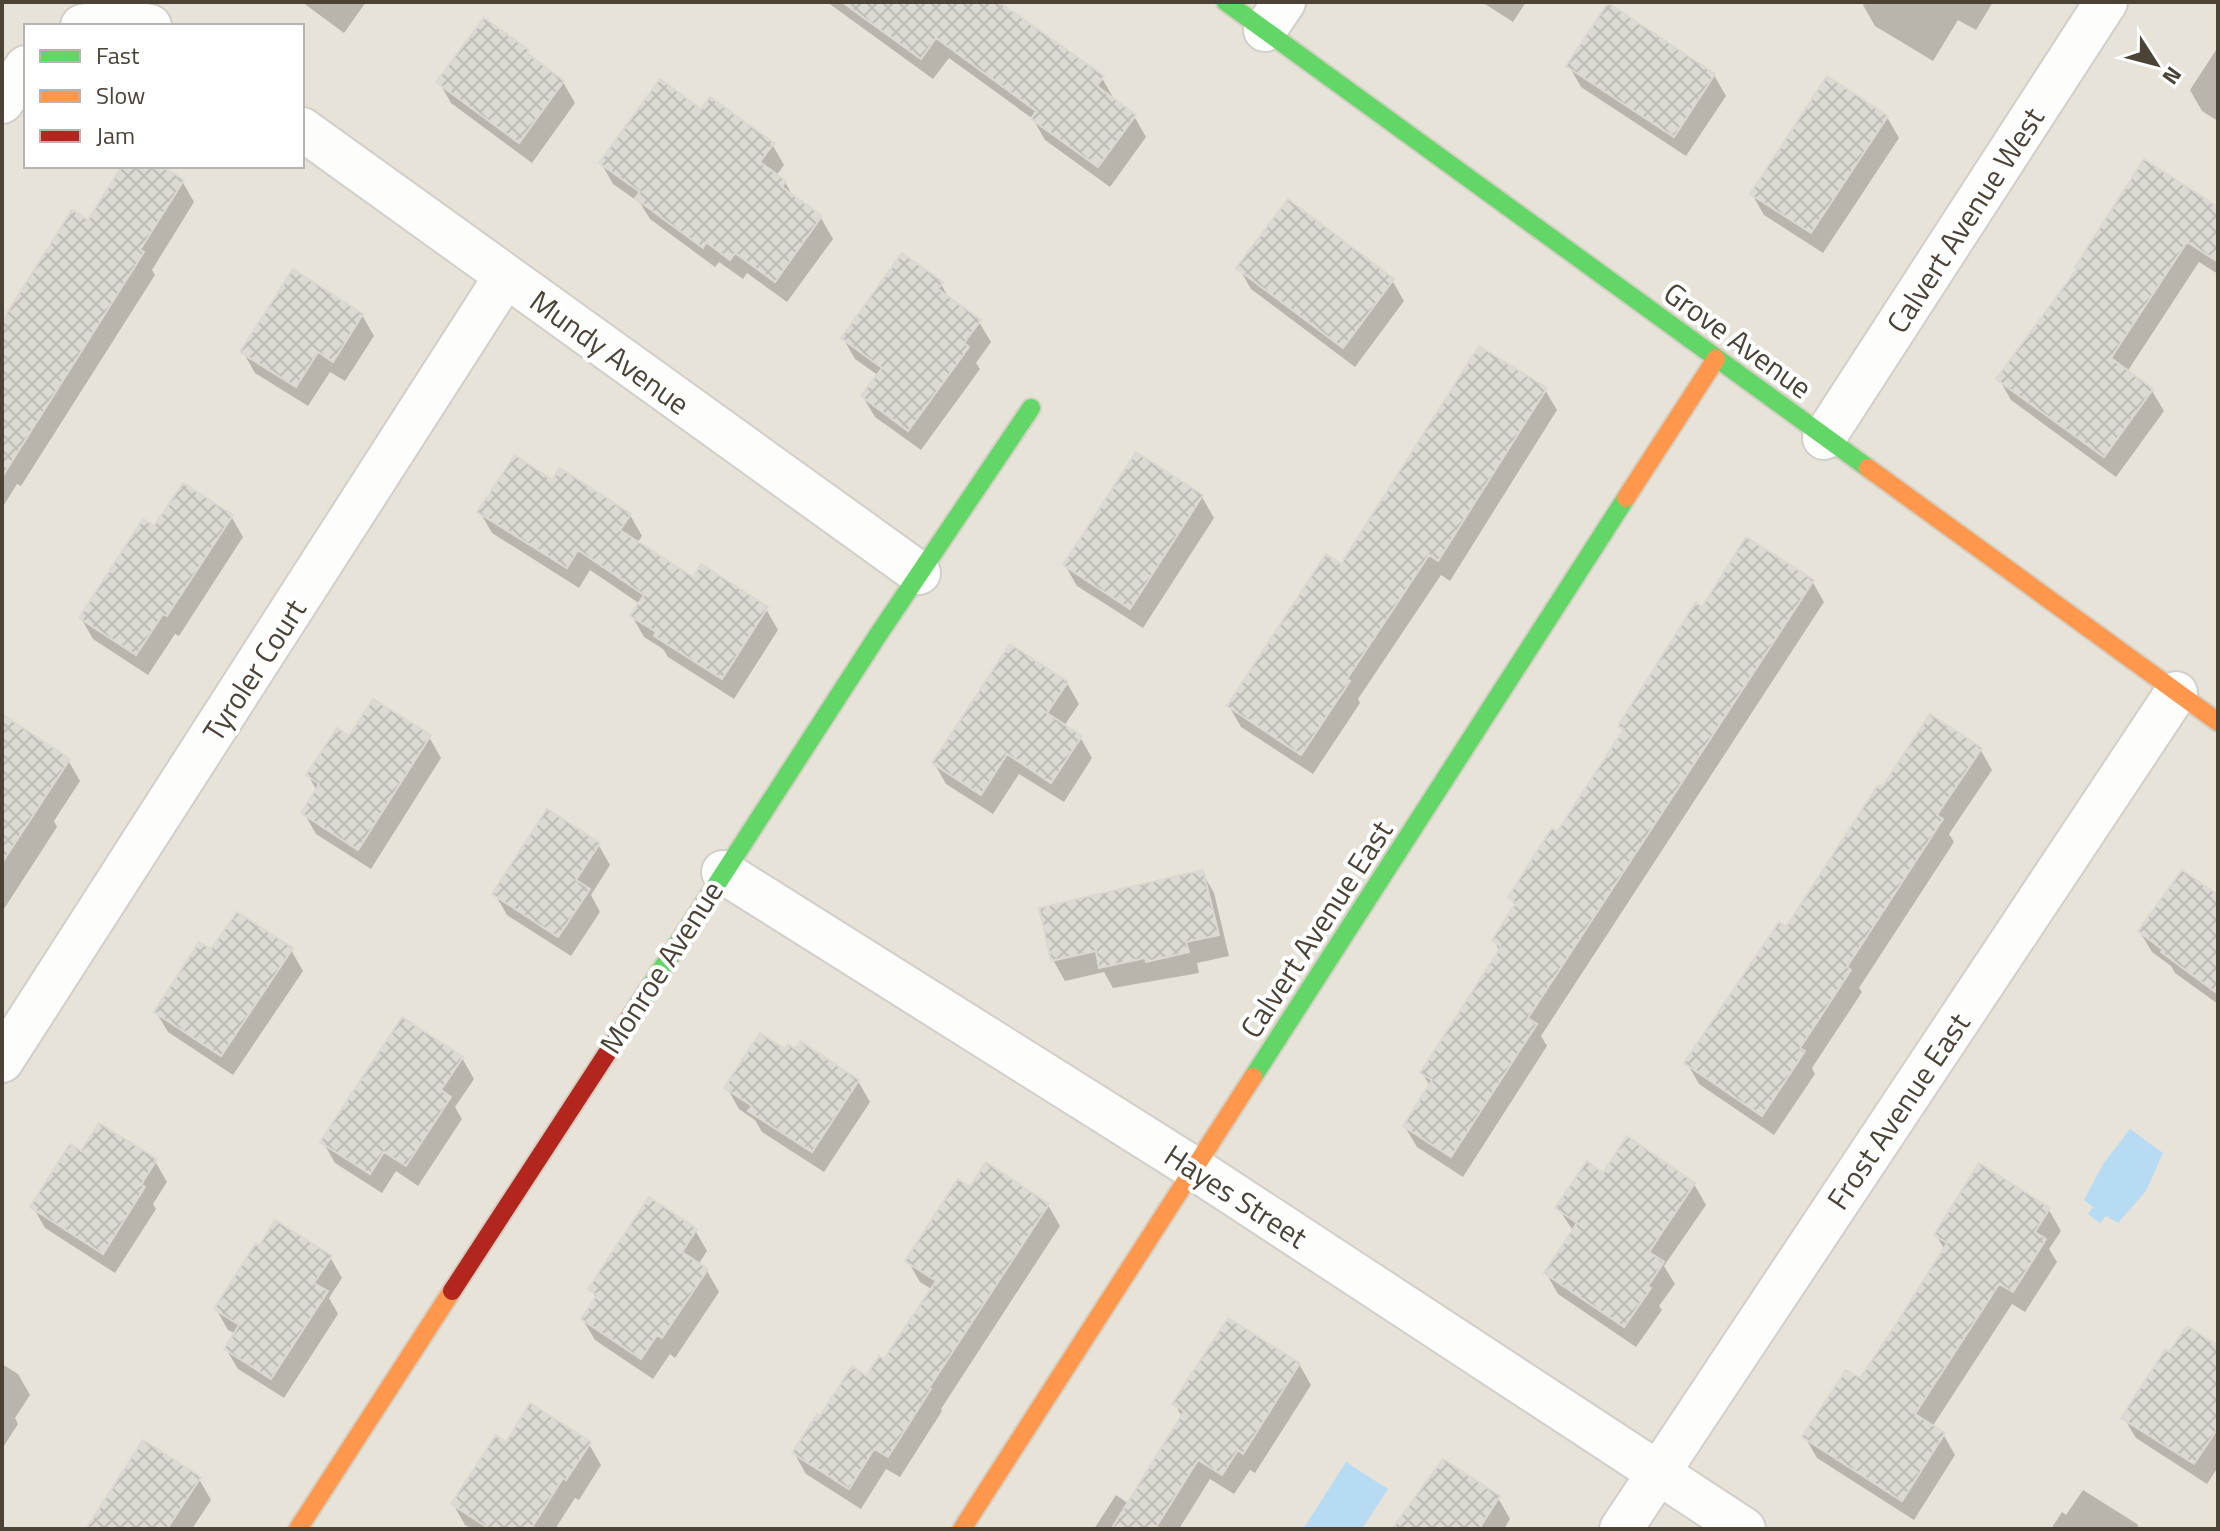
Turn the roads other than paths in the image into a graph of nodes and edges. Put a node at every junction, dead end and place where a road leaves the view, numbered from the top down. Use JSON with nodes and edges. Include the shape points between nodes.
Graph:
{"nodes":[{"id":1,"x":1226,"y":2,"type":"edge"},
{"id":2,"x":2106,"y":2,"type":"edge"},
{"id":3,"x":1274,"y":16,"type":"edge"},
{"id":4,"x":93,"y":24,"type":"edge"},
{"id":5,"x":139,"y":24,"type":"edge"},
{"id":6,"x":24,"y":70,"type":"edge"},
{"id":7,"x":2,"y":102,"type":"edge"},
{"id":8,"x":304,"y":130,"type":"edge"},
{"id":9,"x":505,"y":277,"type":"junction"},
{"id":10,"x":1716,"y":359,"type":"junction"},
{"id":11,"x":1031,"y":408,"type":"dead end"},
{"id":12,"x":1824,"y":438,"type":"junction"},
{"id":13,"x":919,"y":573,"type":"junction"},
{"id":14,"x":2176,"y":693,"type":"junction"},
{"id":15,"x":2218,"y":722,"type":"edge"},
{"id":16,"x":723,"y":872,"type":"junction"},
{"id":17,"x":2,"y":1061,"type":"edge"},
{"id":18,"x":1195,"y":1169,"type":"junction"},
{"id":19,"x":1657,"y":1473,"type":"junction"},
{"id":20,"x":298,"y":1529,"type":"edge"},
{"id":21,"x":962,"y":1529,"type":"edge"},
{"id":22,"x":1621,"y":1529,"type":"edge"},
{"id":23,"x":1744,"y":1529,"type":"edge"}],
"edges":[{"from":1,"to":3,"type":"street","name":"Grove Avenue"},
{"from":2,"to":12,"type":"street","name":"Calvert Avenue West"},
{"from":3,"to":10,"type":"street","name":"Grove Avenue"},
{"from":4,"to":5,"type":"street"},
{"from":6,"to":7,"type":"street"},
{"from":8,"to":9,"type":"street","name":"Mundy Avenue"},
{"from":9,"to":13,"type":"street","name":"Mundy Avenue"},
{"from":9,"to":17,"type":"street","name":"Tyroler Court"},
{"from":10,"to":12,"type":"street","name":"Grove Avenue"},
{"from":10,"to":18,"type":"street","name":"Calvert Avenue East"},
{"from":11,"to":13,"type":"street","name":"Monroe Avenue"},
{"from":12,"to":14,"type":"street","name":"Grove Avenue"},
{"from":13,"to":16,"type":"street","name":"Monroe Avenue"},
{"from":14,"to":15,"type":"street","name":"Grove Avenue"},
{"from":14,"to":19,"type":"street","name":"Frost Avenue East"},
{"from":16,"to":18,"type":"street","name":"Hayes Street"},
{"from":16,"to":20,"type":"street","name":"Monroe Avenue"},
{"from":18,"to":19,"type":"street","name":"Hayes Street"},
{"from":18,"to":21,"type":"street","name":"Calvert Avenue East"},
{"from":19,"to":22,"type":"street","name":"Frost Avenue East"},
{"from":19,"to":23,"type":"street","name":"Hayes Street"}]}
